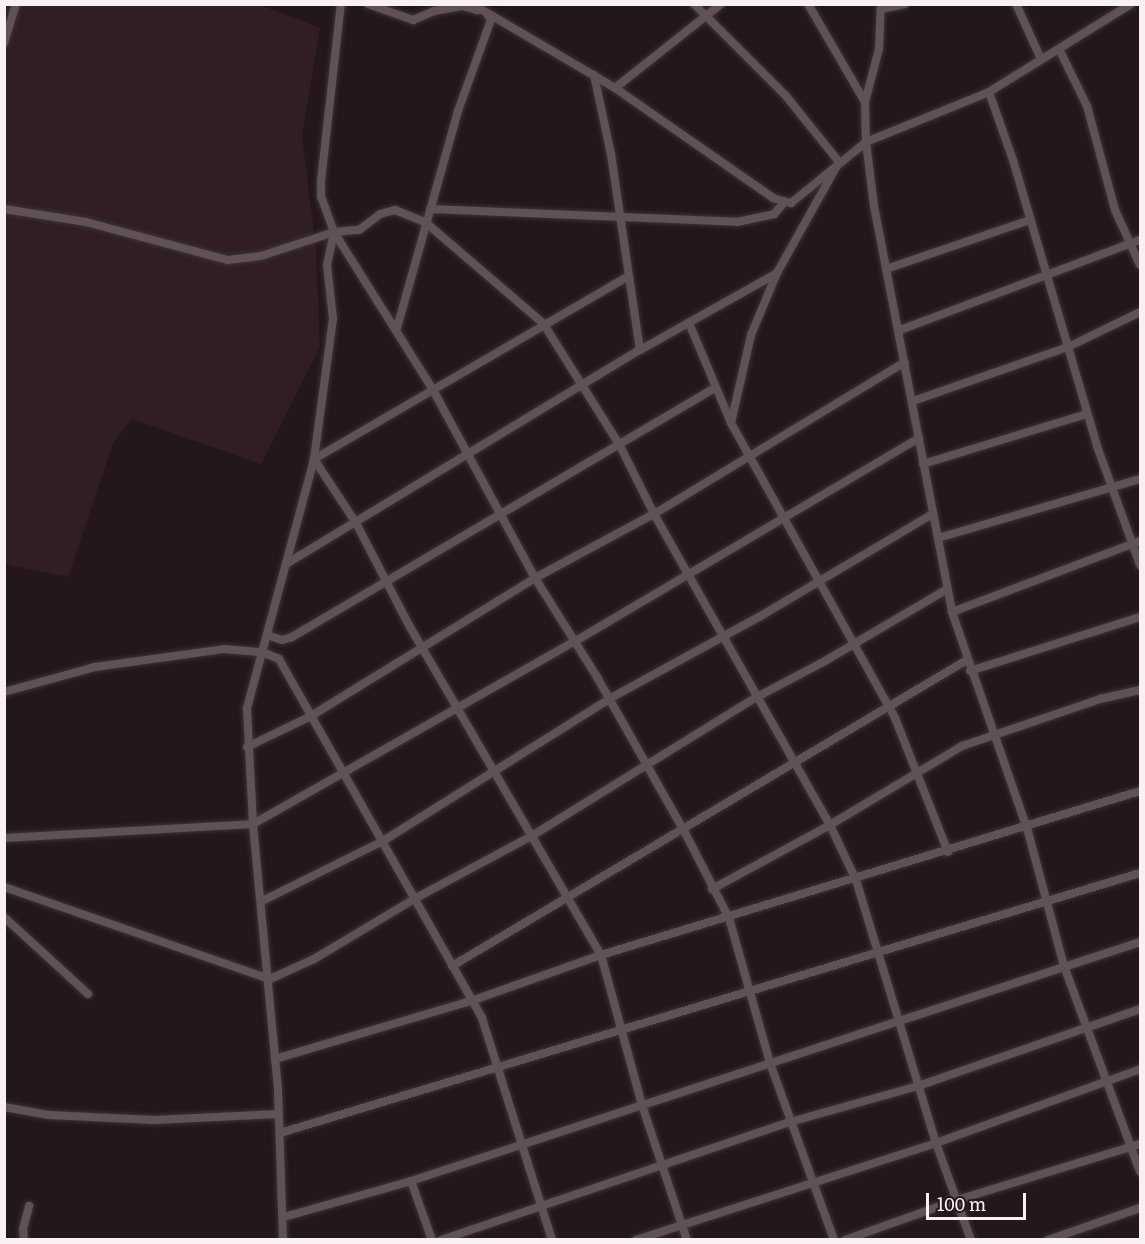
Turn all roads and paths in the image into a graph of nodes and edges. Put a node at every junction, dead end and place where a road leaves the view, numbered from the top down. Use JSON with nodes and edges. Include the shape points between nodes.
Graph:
{"nodes":[{"id":1,"x":16,"y":4,"type":"edge"},
{"id":2,"x":341,"y":4,"type":"edge"},
{"id":3,"x":368,"y":4,"type":"edge"},
{"id":4,"x":472,"y":4,"type":"edge"},
{"id":5,"x":694,"y":4,"type":"edge"},
{"id":6,"x":721,"y":4,"type":"edge"},
{"id":7,"x":808,"y":4,"type":"edge"},
{"id":8,"x":904,"y":4,"type":"edge"},
{"id":9,"x":1016,"y":4,"type":"edge"},
{"id":10,"x":1131,"y":4,"type":"edge"},
{"id":11,"x":881,"y":7,"type":"edge"},
{"id":12,"x":706,"y":15,"type":"junction"},
{"id":13,"x":492,"y":17,"type":"junction"},
{"id":14,"x":4,"y":43,"type":"edge"},
{"id":15,"x":1059,"y":48,"type":"junction"},
{"id":16,"x":1041,"y":59,"type":"junction"},
{"id":17,"x":594,"y":75,"type":"junction"},
{"id":18,"x":615,"y":88,"type":"junction"},
{"id":19,"x":989,"y":93,"type":"junction"},
{"id":20,"x":865,"y":102,"type":"junction"},
{"id":21,"x":866,"y":142,"type":"junction"},
{"id":22,"x":839,"y":162,"type":"junction"},
{"id":23,"x":784,"y":203,"type":"junction"},
{"id":24,"x":4,"y":209,"type":"edge"},
{"id":25,"x":430,"y":209,"type":"junction"},
{"id":26,"x":620,"y":219,"type":"junction"},
{"id":27,"x":1030,"y":220,"type":"junction"},
{"id":28,"x":425,"y":222,"type":"junction"},
{"id":29,"x":334,"y":232,"type":"junction"},
{"id":30,"x":1140,"y":240,"type":"edge"},
{"id":31,"x":1129,"y":246,"type":"junction"},
{"id":32,"x":1140,"y":265,"type":"edge"},
{"id":33,"x":886,"y":269,"type":"junction"},
{"id":34,"x":777,"y":273,"type":"junction"},
{"id":35,"x":1044,"y":276,"type":"junction"},
{"id":36,"x":627,"y":277,"type":"junction"},
{"id":37,"x":1140,"y":312,"type":"edge"},
{"id":38,"x":543,"y":323,"type":"junction"},
{"id":39,"x":689,"y":323,"type":"junction"},
{"id":40,"x":397,"y":328,"type":"junction"},
{"id":41,"x":900,"y":330,"type":"junction"},
{"id":42,"x":1068,"y":347,"type":"junction"},
{"id":43,"x":640,"y":350,"type":"junction"},
{"id":44,"x":905,"y":362,"type":"junction"},
{"id":45,"x":585,"y":384,"type":"junction"},
{"id":46,"x":715,"y":388,"type":"junction"},
{"id":47,"x":433,"y":390,"type":"junction"},
{"id":48,"x":913,"y":401,"type":"junction"},
{"id":49,"x":1088,"y":414,"type":"junction"},
{"id":50,"x":731,"y":423,"type":"junction"},
{"id":51,"x":919,"y":438,"type":"junction"},
{"id":52,"x":619,"y":444,"type":"junction"},
{"id":53,"x":750,"y":453,"type":"junction"},
{"id":54,"x":468,"y":454,"type":"junction"},
{"id":55,"x":314,"y":459,"type":"junction"},
{"id":56,"x":923,"y":464,"type":"junction"},
{"id":57,"x":1140,"y":479,"type":"edge"},
{"id":58,"x":1111,"y":488,"type":"junction"},
{"id":59,"x":654,"y":514,"type":"junction"},
{"id":60,"x":931,"y":515,"type":"junction"},
{"id":61,"x":503,"y":516,"type":"junction"},
{"id":62,"x":785,"y":516,"type":"junction"},
{"id":63,"x":356,"y":523,"type":"junction"},
{"id":64,"x":938,"y":537,"type":"junction"},
{"id":65,"x":1137,"y":542,"type":"edge"},
{"id":66,"x":286,"y":564,"type":"junction"},
{"id":67,"x":1140,"y":565,"type":"edge"},
{"id":68,"x":687,"y":574,"type":"junction"},
{"id":69,"x":535,"y":578,"type":"junction"},
{"id":70,"x":386,"y":581,"type":"junction"},
{"id":71,"x":816,"y":582,"type":"junction"},
{"id":72,"x":947,"y":588,"type":"junction"},
{"id":73,"x":952,"y":612,"type":"junction"},
{"id":74,"x":1140,"y":617,"type":"edge"},
{"id":75,"x":267,"y":635,"type":"junction"},
{"id":76,"x":724,"y":636,"type":"junction"},
{"id":77,"x":574,"y":642,"type":"junction"},
{"id":78,"x":853,"y":644,"type":"junction"},
{"id":79,"x":422,"y":647,"type":"junction"},
{"id":80,"x":262,"y":652,"type":"junction"},
{"id":81,"x":967,"y":660,"type":"junction"},
{"id":82,"x":970,"y":671,"type":"junction"},
{"id":83,"x":1140,"y":690,"type":"edge"},
{"id":84,"x":4,"y":692,"type":"edge"},
{"id":85,"x":757,"y":697,"type":"junction"},
{"id":86,"x":609,"y":699,"type":"junction"},
{"id":87,"x":457,"y":706,"type":"junction"},
{"id":88,"x":889,"y":706,"type":"junction"},
{"id":89,"x":311,"y":716,"type":"junction"},
{"id":90,"x":995,"y":734,"type":"junction"},
{"id":91,"x":248,"y":747,"type":"junction"},
{"id":92,"x":793,"y":763,"type":"junction"},
{"id":93,"x":646,"y":765,"type":"junction"},
{"id":94,"x":494,"y":771,"type":"junction"},
{"id":95,"x":918,"y":771,"type":"junction"},
{"id":96,"x":345,"y":775,"type":"junction"},
{"id":97,"x":1140,"y":791,"type":"edge"},
{"id":98,"x":253,"y":824,"type":"junction"},
{"id":99,"x":830,"y":825,"type":"junction"},
{"id":100,"x":682,"y":827,"type":"junction"},
{"id":101,"x":1027,"y":828,"type":"junction"},
{"id":102,"x":530,"y":837,"type":"junction"},
{"id":103,"x":4,"y":838,"type":"edge"},
{"id":104,"x":383,"y":841,"type":"junction"},
{"id":105,"x":948,"y":852,"type":"junction"},
{"id":106,"x":1140,"y":873,"type":"edge"},
{"id":107,"x":856,"y":880,"type":"junction"},
{"id":108,"x":4,"y":887,"type":"edge"},
{"id":109,"x":712,"y":889,"type":"junction"},
{"id":110,"x":416,"y":898,"type":"junction"},
{"id":111,"x":566,"y":898,"type":"junction"},
{"id":112,"x":1045,"y":901,"type":"junction"},
{"id":113,"x":262,"y":902,"type":"junction"},
{"id":114,"x":4,"y":916,"type":"edge"},
{"id":115,"x":729,"y":918,"type":"junction"},
{"id":116,"x":1140,"y":942,"type":"edge"},
{"id":117,"x":877,"y":951,"type":"junction"},
{"id":118,"x":601,"y":955,"type":"junction"},
{"id":119,"x":452,"y":966,"type":"junction"},
{"id":120,"x":1064,"y":966,"type":"junction"},
{"id":121,"x":270,"y":979,"type":"junction"},
{"id":122,"x":752,"y":993,"type":"junction"},
{"id":123,"x":88,"y":994,"type":"dead end"},
{"id":124,"x":474,"y":1000,"type":"junction"},
{"id":125,"x":1140,"y":1009,"type":"edge"},
{"id":126,"x":900,"y":1022,"type":"junction"},
{"id":127,"x":1088,"y":1025,"type":"junction"},
{"id":128,"x":624,"y":1030,"type":"junction"},
{"id":129,"x":275,"y":1059,"type":"junction"},
{"id":130,"x":771,"y":1063,"type":"junction"},
{"id":131,"x":498,"y":1069,"type":"junction"},
{"id":132,"x":1140,"y":1069,"type":"edge"},
{"id":133,"x":1108,"y":1079,"type":"junction"},
{"id":134,"x":918,"y":1086,"type":"junction"},
{"id":135,"x":642,"y":1105,"type":"junction"},
{"id":136,"x":4,"y":1107,"type":"edge"},
{"id":137,"x":279,"y":1114,"type":"junction"},
{"id":138,"x":790,"y":1122,"type":"junction"},
{"id":139,"x":280,"y":1133,"type":"junction"},
{"id":140,"x":522,"y":1143,"type":"junction"},
{"id":141,"x":936,"y":1143,"type":"junction"},
{"id":142,"x":1136,"y":1145,"type":"edge"},
{"id":143,"x":662,"y":1166,"type":"junction"},
{"id":144,"x":1140,"y":1171,"type":"edge"},
{"id":145,"x":411,"y":1181,"type":"junction"},
{"id":146,"x":812,"y":1182,"type":"junction"},
{"id":147,"x":957,"y":1200,"type":"junction"},
{"id":148,"x":30,"y":1206,"type":"dead end"},
{"id":149,"x":543,"y":1208,"type":"junction"},
{"id":150,"x":1140,"y":1208,"type":"edge"},
{"id":151,"x":284,"y":1217,"type":"junction"},
{"id":152,"x":683,"y":1225,"type":"junction"},
{"id":153,"x":24,"y":1239,"type":"edge"},
{"id":154,"x":283,"y":1239,"type":"edge"},
{"id":155,"x":432,"y":1239,"type":"edge"},
{"id":156,"x":441,"y":1239,"type":"edge"},
{"id":157,"x":552,"y":1239,"type":"edge"},
{"id":158,"x":636,"y":1239,"type":"edge"},
{"id":159,"x":687,"y":1239,"type":"edge"},
{"id":160,"x":834,"y":1239,"type":"edge"},
{"id":161,"x":845,"y":1239,"type":"edge"},
{"id":162,"x":971,"y":1239,"type":"edge"},
{"id":163,"x":1048,"y":1239,"type":"edge"}],
"edges":[{"from":1,"to":14,"type":"street"},
{"from":2,"to":29,"type":"street","via":[[321,189]]},
{"from":3,"to":13,"type":"street","via":[[413,20],[434,10],[462,6]]},
{"from":4,"to":13,"type":"street"},
{"from":5,"to":12,"type":"street"},
{"from":6,"to":12,"type":"street"},
{"from":7,"to":20,"type":"street"},
{"from":8,"to":11,"type":"street"},
{"from":9,"to":16,"type":"street"},
{"from":10,"to":15,"type":"street"},
{"from":11,"to":20,"type":"street","via":[[879,49]]},
{"from":12,"to":18,"type":"street"},
{"from":12,"to":22,"type":"street","via":[[786,96]]},
{"from":13,"to":17,"type":"street"},
{"from":13,"to":25,"type":"street"},
{"from":15,"to":16,"type":"street"},
{"from":15,"to":31,"type":"street","via":[[1087,106]]},
{"from":16,"to":19,"type":"street"},
{"from":17,"to":18,"type":"street"},
{"from":17,"to":26,"type":"street"},
{"from":18,"to":23,"type":"street"},
{"from":19,"to":21,"type":"street"},
{"from":19,"to":27,"type":"street"},
{"from":20,"to":21,"type":"street"},
{"from":21,"to":22,"type":"street"},
{"from":21,"to":33,"type":"street"},
{"from":22,"to":23,"type":"street","via":[[801,197]]},
{"from":22,"to":34,"type":"street"},
{"from":23,"to":26,"type":"street","via":[[774,214],[748,221]]},
{"from":24,"to":29,"type":"street","via":[[86,222],[228,260],[261,256]]},
{"from":25,"to":26,"type":"street"},
{"from":25,"to":28,"type":"street"},
{"from":26,"to":36,"type":"street"},
{"from":27,"to":33,"type":"street"},
{"from":27,"to":35,"type":"street"},
{"from":28,"to":29,"type":"street","via":[[394,210],[380,214],[358,230]]},
{"from":28,"to":38,"type":"street"},
{"from":28,"to":40,"type":"street"},
{"from":29,"to":40,"type":"street"},
{"from":29,"to":55,"type":"street","via":[[327,266],[333,318]]},
{"from":30,"to":31,"type":"street"},
{"from":31,"to":32,"type":"street"},
{"from":31,"to":35,"type":"street"},
{"from":33,"to":41,"type":"street"},
{"from":34,"to":39,"type":"street"},
{"from":34,"to":50,"type":"street","via":[[748,345]]},
{"from":35,"to":41,"type":"street"},
{"from":35,"to":42,"type":"street"},
{"from":36,"to":38,"type":"street"},
{"from":36,"to":43,"type":"street"},
{"from":37,"to":42,"type":"street"},
{"from":38,"to":45,"type":"street"},
{"from":38,"to":47,"type":"street"},
{"from":39,"to":43,"type":"street"},
{"from":39,"to":46,"type":"street"},
{"from":40,"to":47,"type":"street"},
{"from":41,"to":44,"type":"street"},
{"from":42,"to":48,"type":"street"},
{"from":42,"to":49,"type":"street"},
{"from":43,"to":45,"type":"street"},
{"from":44,"to":48,"type":"street"},
{"from":44,"to":53,"type":"street"},
{"from":45,"to":52,"type":"street"},
{"from":45,"to":54,"type":"street"},
{"from":46,"to":50,"type":"street"},
{"from":46,"to":52,"type":"street"},
{"from":47,"to":54,"type":"street"},
{"from":47,"to":55,"type":"street"},
{"from":48,"to":51,"type":"street"},
{"from":49,"to":56,"type":"street"},
{"from":49,"to":58,"type":"street"},
{"from":50,"to":53,"type":"street"},
{"from":51,"to":56,"type":"street"},
{"from":51,"to":62,"type":"street"},
{"from":52,"to":59,"type":"street"},
{"from":52,"to":61,"type":"street"},
{"from":53,"to":59,"type":"street"},
{"from":53,"to":62,"type":"street"},
{"from":54,"to":61,"type":"street"},
{"from":54,"to":63,"type":"street"},
{"from":55,"to":63,"type":"street"},
{"from":55,"to":66,"type":"street"},
{"from":56,"to":60,"type":"street"},
{"from":57,"to":58,"type":"street"},
{"from":58,"to":64,"type":"street"},
{"from":58,"to":65,"type":"street"},
{"from":59,"to":68,"type":"street"},
{"from":59,"to":69,"type":"street"},
{"from":60,"to":64,"type":"street"},
{"from":60,"to":71,"type":"street"},
{"from":61,"to":69,"type":"street"},
{"from":61,"to":70,"type":"street"},
{"from":62,"to":68,"type":"street"},
{"from":62,"to":71,"type":"street"},
{"from":63,"to":66,"type":"street"},
{"from":63,"to":70,"type":"street"},
{"from":64,"to":72,"type":"street"},
{"from":65,"to":67,"type":"street"},
{"from":65,"to":73,"type":"street"},
{"from":66,"to":75,"type":"street"},
{"from":68,"to":76,"type":"street"},
{"from":68,"to":77,"type":"street"},
{"from":69,"to":77,"type":"street"},
{"from":69,"to":79,"type":"street"},
{"from":70,"to":75,"type":"street","via":[[292,638],[282,640]]},
{"from":70,"to":79,"type":"street"},
{"from":71,"to":76,"type":"street"},
{"from":71,"to":78,"type":"street"},
{"from":72,"to":73,"type":"street"},
{"from":72,"to":78,"type":"street"},
{"from":73,"to":81,"type":"street"},
{"from":74,"to":82,"type":"street"},
{"from":75,"to":80,"type":"street"},
{"from":76,"to":85,"type":"street"},
{"from":76,"to":86,"type":"street"},
{"from":77,"to":86,"type":"street"},
{"from":77,"to":87,"type":"street"},
{"from":78,"to":85,"type":"street"},
{"from":78,"to":88,"type":"street"},
{"from":79,"to":87,"type":"street"},
{"from":79,"to":89,"type":"street"},
{"from":80,"to":84,"type":"street","via":[[224,650],[95,668]]},
{"from":80,"to":89,"type":"street","via":[[282,662]]},
{"from":80,"to":91,"type":"street","via":[[247,708]]},
{"from":81,"to":82,"type":"street"},
{"from":81,"to":88,"type":"street"},
{"from":82,"to":90,"type":"street"},
{"from":83,"to":90,"type":"street"},
{"from":85,"to":92,"type":"street"},
{"from":85,"to":93,"type":"street"},
{"from":86,"to":93,"type":"street"},
{"from":86,"to":94,"type":"street"},
{"from":87,"to":94,"type":"street"},
{"from":87,"to":96,"type":"street"},
{"from":88,"to":92,"type":"street"},
{"from":88,"to":95,"type":"street"},
{"from":89,"to":91,"type":"street"},
{"from":89,"to":96,"type":"street"},
{"from":90,"to":95,"type":"street","via":[[962,746]]},
{"from":90,"to":101,"type":"street"},
{"from":91,"to":98,"type":"street"},
{"from":92,"to":99,"type":"street"},
{"from":92,"to":100,"type":"street"},
{"from":93,"to":100,"type":"street"},
{"from":93,"to":102,"type":"street"},
{"from":94,"to":102,"type":"street"},
{"from":94,"to":104,"type":"street"},
{"from":95,"to":99,"type":"street"},
{"from":95,"to":105,"type":"street"},
{"from":96,"to":98,"type":"street"},
{"from":96,"to":104,"type":"street"},
{"from":97,"to":101,"type":"street"},
{"from":98,"to":103,"type":"street"},
{"from":98,"to":113,"type":"street"},
{"from":99,"to":107,"type":"street"},
{"from":99,"to":109,"type":"street"},
{"from":100,"to":109,"type":"street"},
{"from":100,"to":111,"type":"street"},
{"from":101,"to":105,"type":"street"},
{"from":101,"to":112,"type":"street"},
{"from":102,"to":110,"type":"street"},
{"from":102,"to":111,"type":"street"},
{"from":104,"to":110,"type":"street"},
{"from":104,"to":113,"type":"street"},
{"from":105,"to":107,"type":"street"},
{"from":106,"to":112,"type":"street"},
{"from":107,"to":115,"type":"street"},
{"from":107,"to":117,"type":"street"},
{"from":108,"to":121,"type":"street"},
{"from":109,"to":115,"type":"street"},
{"from":110,"to":119,"type":"street"},
{"from":110,"to":121,"type":"street","via":[[325,954]]},
{"from":111,"to":118,"type":"street"},
{"from":111,"to":119,"type":"street"},
{"from":112,"to":117,"type":"street"},
{"from":112,"to":120,"type":"street"},
{"from":113,"to":121,"type":"street"},
{"from":114,"to":123,"type":"street"},
{"from":115,"to":118,"type":"street"},
{"from":115,"to":122,"type":"street"},
{"from":116,"to":120,"type":"street"},
{"from":117,"to":122,"type":"street"},
{"from":117,"to":126,"type":"street"},
{"from":118,"to":124,"type":"street"},
{"from":118,"to":128,"type":"street"},
{"from":119,"to":124,"type":"street"},
{"from":120,"to":126,"type":"street"},
{"from":120,"to":127,"type":"street"},
{"from":121,"to":129,"type":"street"},
{"from":122,"to":128,"type":"street"},
{"from":122,"to":130,"type":"street"},
{"from":124,"to":129,"type":"street"},
{"from":124,"to":131,"type":"street"},
{"from":125,"to":127,"type":"street"},
{"from":126,"to":130,"type":"street"},
{"from":126,"to":134,"type":"street"},
{"from":127,"to":133,"type":"street"},
{"from":127,"to":134,"type":"street"},
{"from":128,"to":131,"type":"street"},
{"from":128,"to":135,"type":"street"},
{"from":129,"to":137,"type":"street"},
{"from":130,"to":135,"type":"street"},
{"from":130,"to":138,"type":"street"},
{"from":131,"to":139,"type":"street"},
{"from":131,"to":140,"type":"street"},
{"from":132,"to":133,"type":"street"},
{"from":133,"to":141,"type":"street"},
{"from":133,"to":142,"type":"street"},
{"from":134,"to":138,"type":"street"},
{"from":134,"to":141,"type":"street"},
{"from":135,"to":140,"type":"street"},
{"from":135,"to":143,"type":"street"},
{"from":136,"to":137,"type":"street","via":[[49,1115],[154,1120]]},
{"from":137,"to":139,"type":"street"},
{"from":138,"to":143,"type":"street"},
{"from":138,"to":146,"type":"street"},
{"from":139,"to":151,"type":"street"},
{"from":140,"to":145,"type":"street"},
{"from":140,"to":149,"type":"street"},
{"from":141,"to":146,"type":"street"},
{"from":141,"to":147,"type":"street"},
{"from":142,"to":144,"type":"street"},
{"from":142,"to":147,"type":"street"},
{"from":143,"to":149,"type":"street"},
{"from":143,"to":152,"type":"street"},
{"from":145,"to":151,"type":"street"},
{"from":145,"to":155,"type":"street"},
{"from":146,"to":152,"type":"street"},
{"from":146,"to":160,"type":"street"},
{"from":147,"to":161,"type":"street"},
{"from":147,"to":162,"type":"street"},
{"from":148,"to":153,"type":"street"},
{"from":149,"to":156,"type":"street"},
{"from":149,"to":157,"type":"street"},
{"from":150,"to":163,"type":"street"},
{"from":151,"to":154,"type":"street"},
{"from":152,"to":158,"type":"street"},
{"from":152,"to":159,"type":"street"}]}
